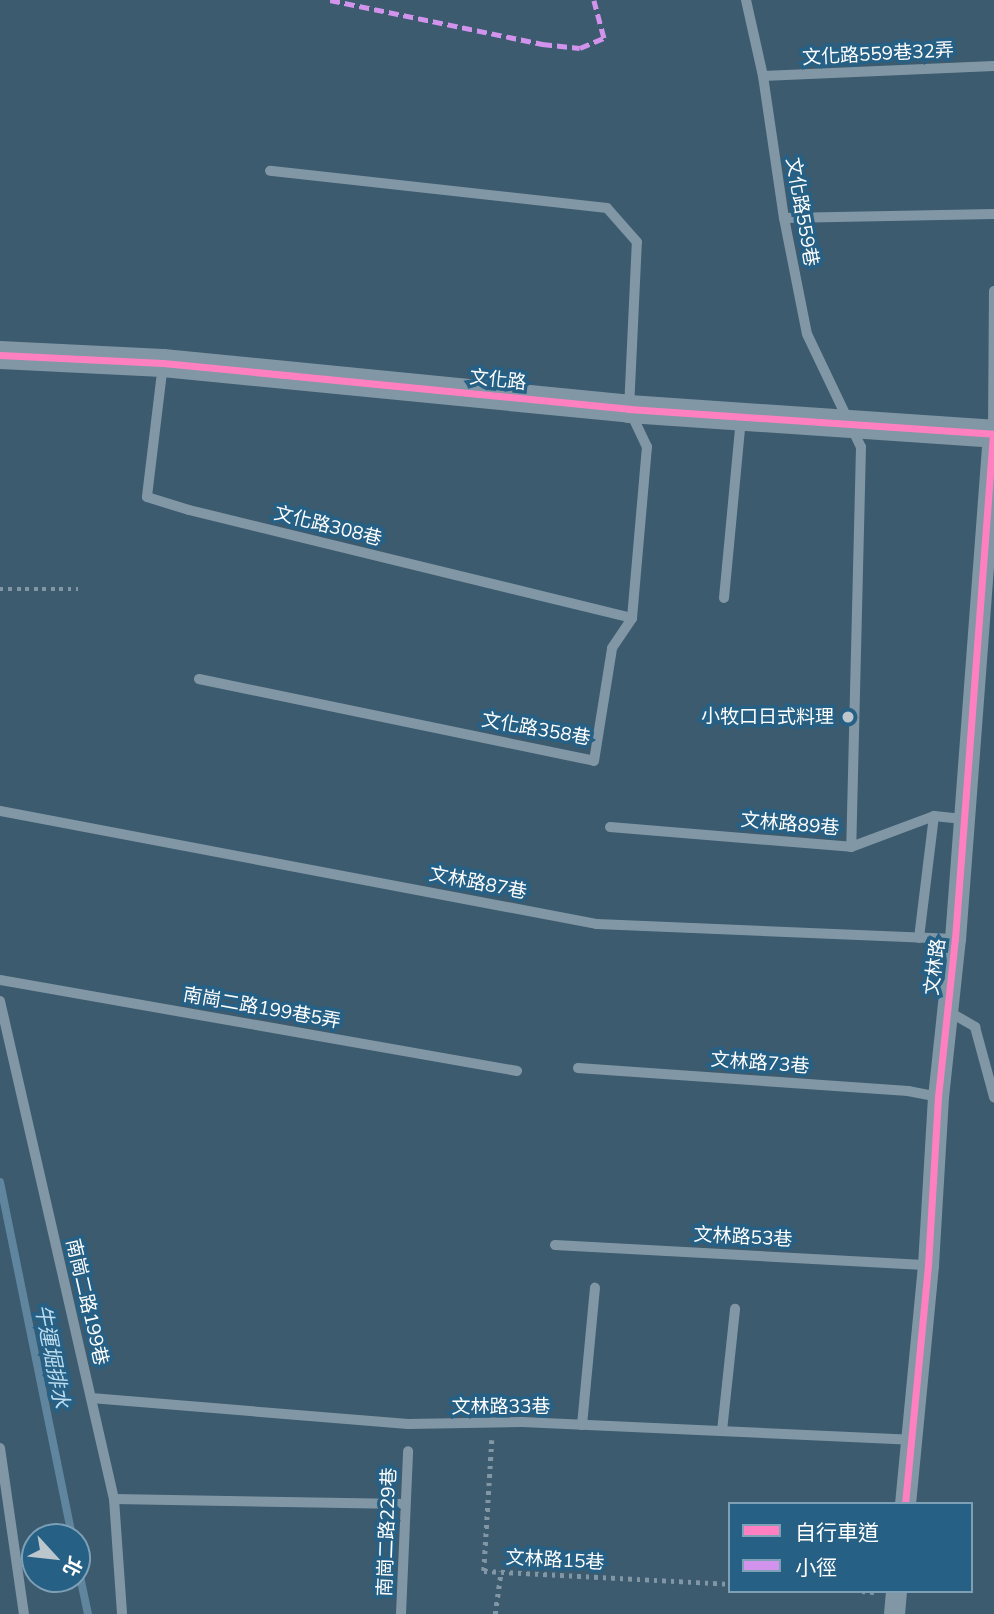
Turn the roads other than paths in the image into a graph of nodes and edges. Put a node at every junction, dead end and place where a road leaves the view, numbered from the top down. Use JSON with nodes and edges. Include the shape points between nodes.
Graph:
{"nodes":[{"id":1,"x":746,"y":0,"type":"edge"},
{"id":2,"x":994,"y":66,"type":"edge"},
{"id":3,"x":763,"y":76,"type":"junction"},
{"id":4,"x":270,"y":171,"type":"dead end"},
{"id":5,"x":994,"y":214,"type":"edge"},
{"id":6,"x":783,"y":218,"type":"junction"},
{"id":7,"x":993,"y":292,"type":"edge"},
{"id":8,"x":0,"y":355,"type":"edge"},
{"id":9,"x":163,"y":363,"type":"junction"},
{"id":10,"x":629,"y":409,"type":"junction"},
{"id":11,"x":742,"y":416,"type":"junction"},
{"id":12,"x":849,"y":423,"type":"junction"},
{"id":13,"x":994,"y":434,"type":"edge"},
{"id":14,"x":724,"y":598,"type":"dead end"},
{"id":15,"x":632,"y":618,"type":"junction"},
{"id":16,"x":199,"y":679,"type":"dead end"},
{"id":17,"x":0,"y":811,"type":"edge"},
{"id":18,"x":934,"y":816,"type":"junction"},
{"id":19,"x":963,"y":819,"type":"junction"},
{"id":20,"x":610,"y":827,"type":"dead end"},
{"id":21,"x":851,"y":847,"type":"junction"},
{"id":22,"x":919,"y":938,"type":"junction"},
{"id":23,"x":955,"y":939,"type":"junction"},
{"id":24,"x":0,"y":980,"type":"edge"},
{"id":25,"x":0,"y":1001,"type":"edge"},
{"id":26,"x":946,"y":1010,"type":"junction"},
{"id":27,"x":578,"y":1068,"type":"dead end"},
{"id":28,"x":517,"y":1071,"type":"dead end"},
{"id":29,"x":938,"y":1097,"type":"junction"},
{"id":30,"x":994,"y":1097,"type":"edge"},
{"id":31,"x":555,"y":1245,"type":"dead end"},
{"id":32,"x":928,"y":1265,"type":"junction"},
{"id":33,"x":595,"y":1288,"type":"dead end"},
{"id":34,"x":735,"y":1309,"type":"dead end"},
{"id":35,"x":91,"y":1398,"type":"junction"},
{"id":36,"x":582,"y":1425,"type":"junction"},
{"id":37,"x":722,"y":1431,"type":"junction"},
{"id":38,"x":911,"y":1440,"type":"junction"},
{"id":39,"x":0,"y":1448,"type":"edge"},
{"id":40,"x":408,"y":1451,"type":"dead end"},
{"id":41,"x":114,"y":1499,"type":"junction"},
{"id":42,"x":905,"y":1502,"type":"edge"},
{"id":43,"x":405,"y":1504,"type":"junction"},
{"id":44,"x":896,"y":1593,"type":"edge"},
{"id":45,"x":24,"y":1614,"type":"edge"},
{"id":46,"x":122,"y":1614,"type":"edge"},
{"id":47,"x":401,"y":1614,"type":"edge"},
{"id":48,"x":894,"y":1614,"type":"edge"}],
"edges":[{"from":1,"to":3,"type":"lane","name":"文化路559巷"},
{"from":2,"to":3,"type":"lane","name":"文化路559巷32弄"},
{"from":3,"to":6,"type":"lane","name":"文化路559巷"},
{"from":4,"to":10,"type":"lane","via":[[607,208],[636,242]]},
{"from":5,"to":6,"type":"lane"},
{"from":6,"to":12,"type":"lane","name":"文化路559巷","via":[[807,334]]},
{"from":7,"to":13,"type":"lane"},
{"from":8,"to":9,"type":"street","name":"文化路"},
{"from":9,"to":10,"type":"street","name":"文化路"},
{"from":9,"to":15,"type":"lane","name":"文化路308巷","via":[[147,497]]},
{"from":10,"to":11,"type":"street","name":"文化路"},
{"from":10,"to":15,"type":"lane","name":"文化路358巷","via":[[647,447]]},
{"from":11,"to":12,"type":"street","name":"文化路"},
{"from":11,"to":14,"type":"lane"},
{"from":12,"to":13,"type":"street","name":"文化路"},
{"from":12,"to":21,"type":"lane","name":"文化路559巷","via":[[861,447]]},
{"from":13,"to":19,"type":"street","name":"文林路"},
{"from":15,"to":16,"type":"lane","name":"文化路358巷","via":[[612,648],[594,761]]},
{"from":17,"to":22,"type":"lane","name":"文林路87巷","via":[[597,924]]},
{"from":18,"to":19,"type":"lane","name":"文林路89巷"},
{"from":18,"to":21,"type":"lane","name":"文林路89巷"},
{"from":18,"to":22,"type":"lane"},
{"from":19,"to":23,"type":"street","name":"文林路"},
{"from":20,"to":21,"type":"lane","name":"文林路89巷"},
{"from":22,"to":23,"type":"lane","name":"文林路87巷"},
{"from":23,"to":26,"type":"street","name":"文林路"},
{"from":24,"to":28,"type":"lane","name":"南崗二路199巷5弄"},
{"from":25,"to":35,"type":"lane","name":"南崗二路199巷"},
{"from":26,"to":29,"type":"street","name":"文林路"},
{"from":26,"to":30,"type":"lane","via":[[975,1027]]},
{"from":27,"to":29,"type":"lane","name":"文林路73巷","via":[[908,1091]]},
{"from":29,"to":32,"type":"street","name":"文林路"},
{"from":31,"to":32,"type":"lane","name":"文林路53巷"},
{"from":32,"to":38,"type":"street","name":"文林路"},
{"from":33,"to":36,"type":"lane"},
{"from":34,"to":37,"type":"lane"},
{"from":35,"to":36,"type":"lane","name":"文林路33巷","via":[[408,1424]]},
{"from":35,"to":41,"type":"lane","name":"南崗二路199巷"},
{"from":36,"to":37,"type":"lane","name":"文林路33巷"},
{"from":37,"to":38,"type":"lane","name":"文林路33巷"},
{"from":38,"to":42,"type":"street","name":"文林路"},
{"from":39,"to":45,"type":"lane"},
{"from":40,"to":43,"type":"lane","name":"南崗二路229巷"},
{"from":41,"to":43,"type":"lane"},
{"from":41,"to":46,"type":"lane","name":"南崗二路199巷"},
{"from":43,"to":47,"type":"lane","name":"南崗二路229巷"},
{"from":44,"to":48,"type":"street"}]}
